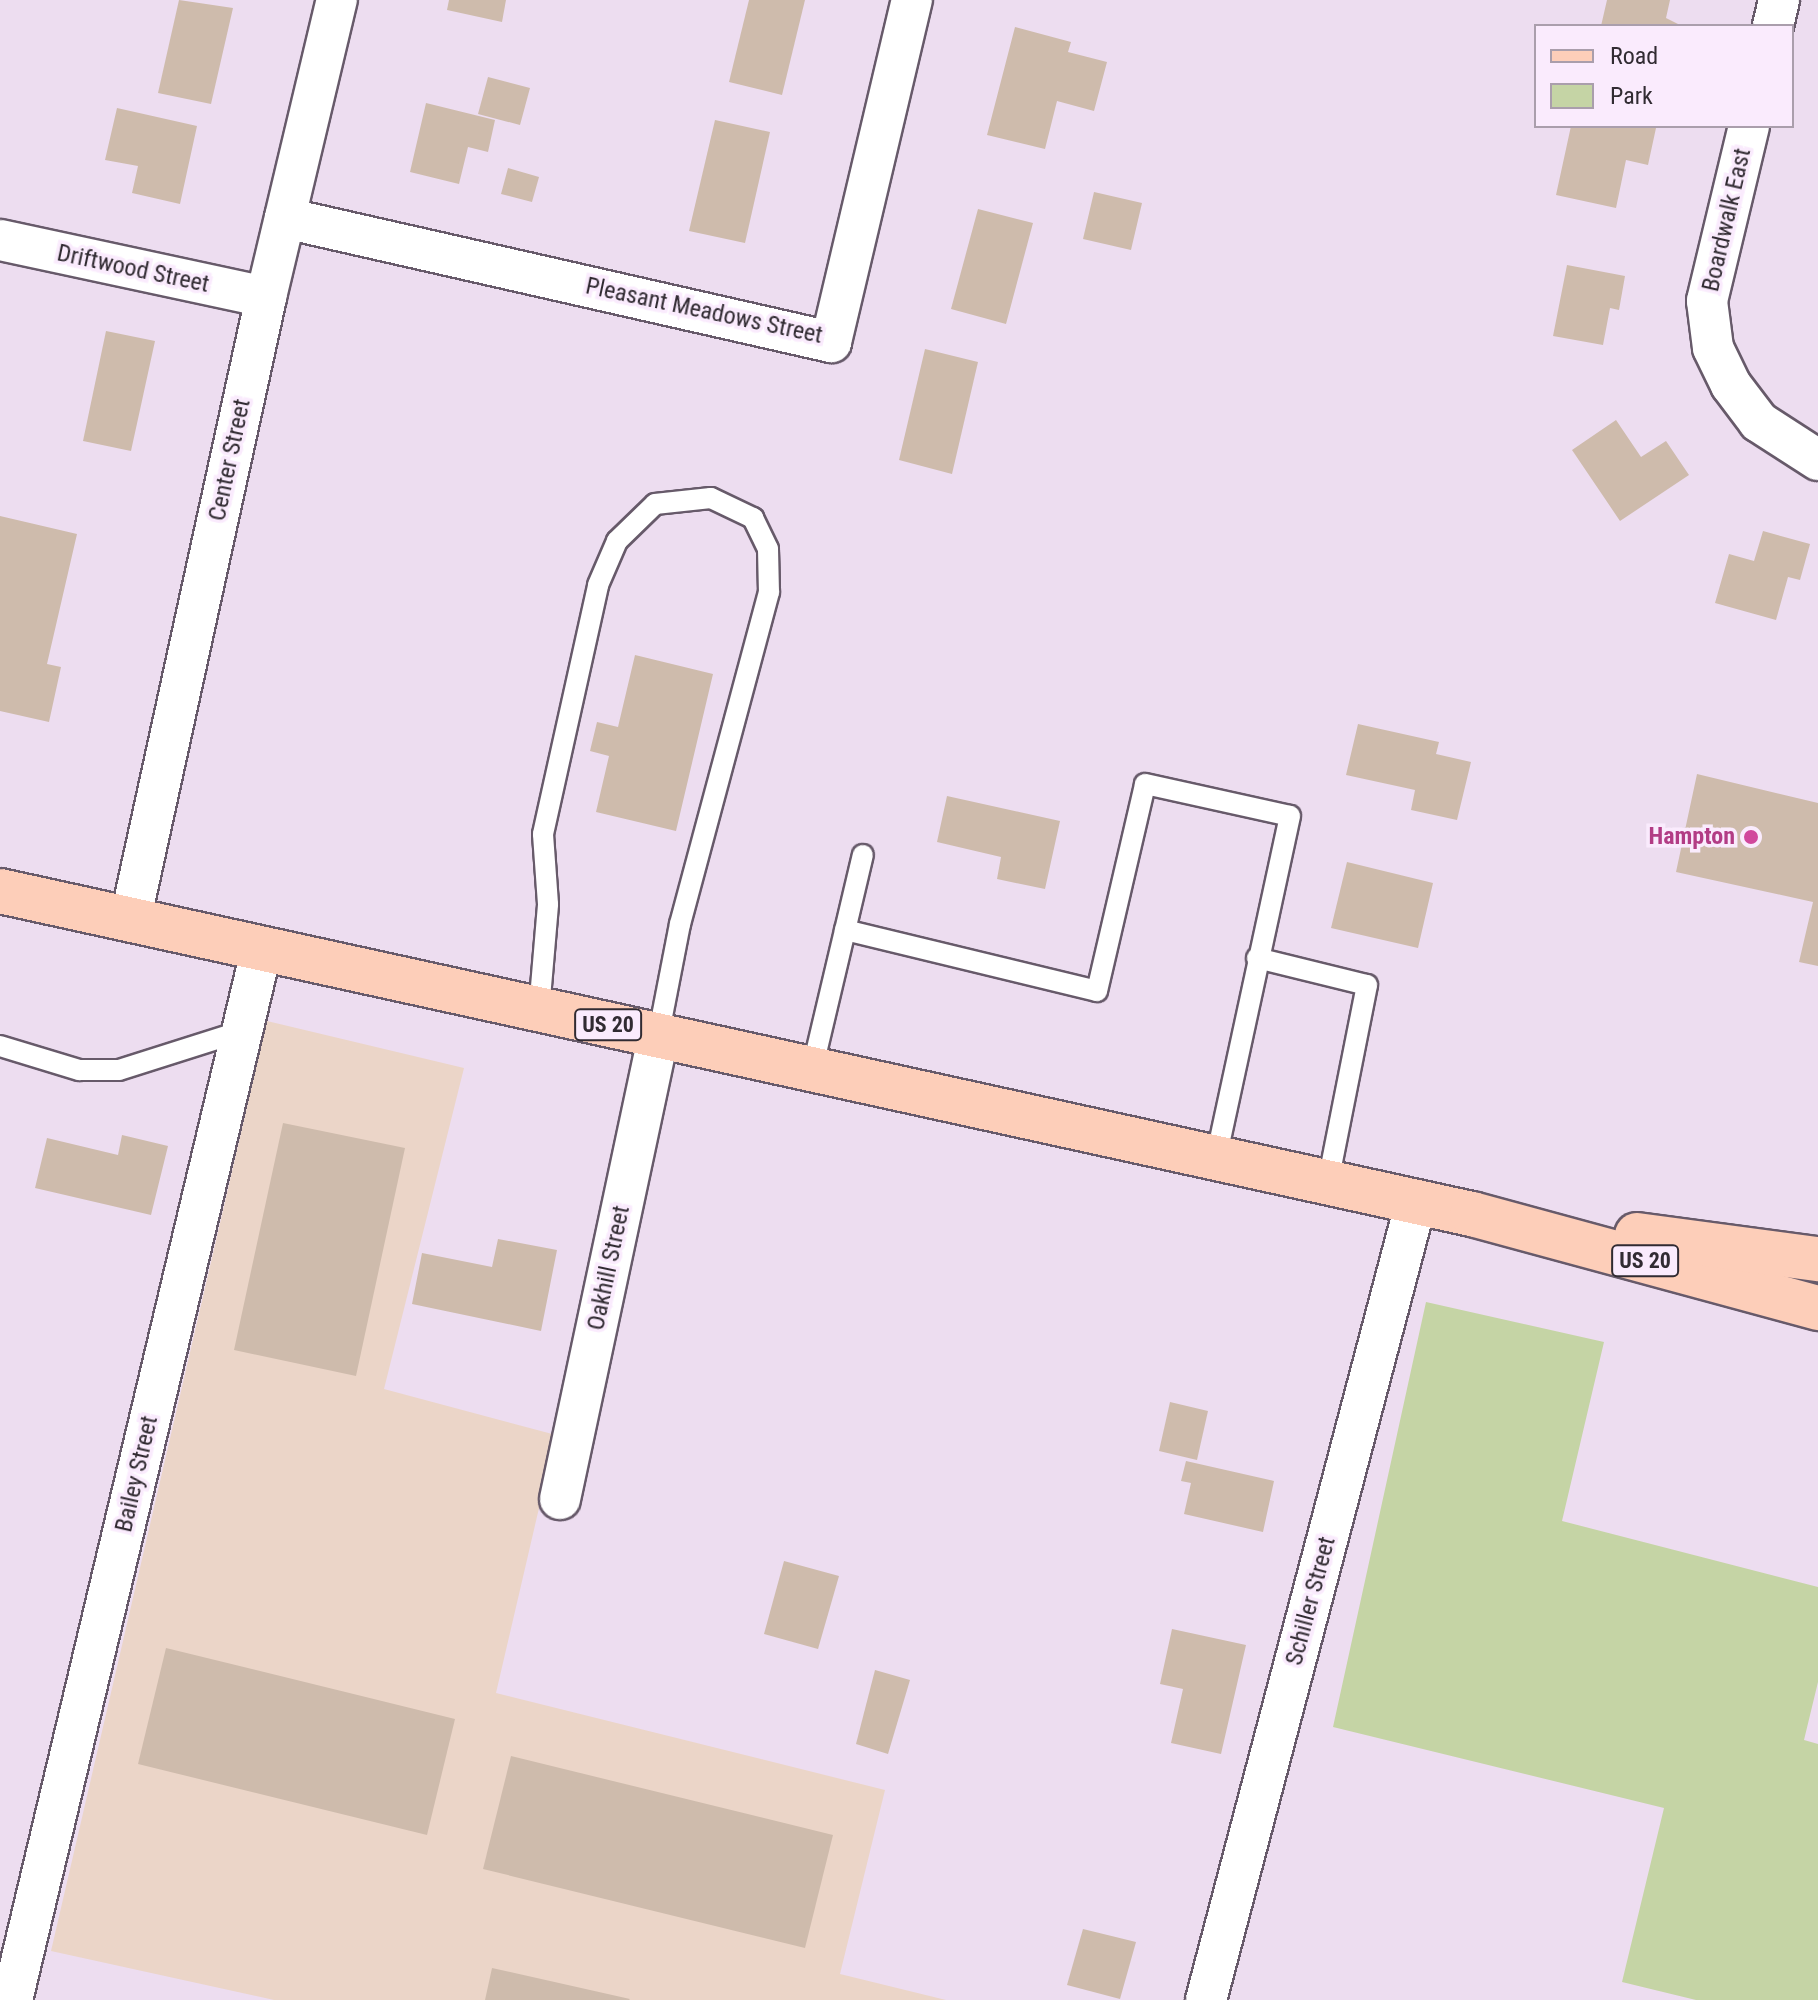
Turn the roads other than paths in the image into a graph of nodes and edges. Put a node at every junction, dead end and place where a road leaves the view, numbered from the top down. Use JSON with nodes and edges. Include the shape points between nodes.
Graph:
{"nodes":[{"id":1,"x":337,"y":0,"type":"edge"},
{"id":2,"x":912,"y":0,"type":"edge"},
{"id":3,"x":1779,"y":0,"type":"edge"},
{"id":4,"x":1773,"y":24,"type":"edge"},
{"id":5,"x":1749,"y":128,"type":"edge"},
{"id":6,"x":285,"y":218,"type":"junction"},
{"id":7,"x":0,"y":240,"type":"edge"},
{"id":8,"x":266,"y":297,"type":"junction"},
{"id":9,"x":1818,"y":460,"type":"edge"},
{"id":10,"x":863,"y":855,"type":"dead end"},
{"id":11,"x":0,"y":891,"type":"edge"},
{"id":12,"x":130,"y":921,"type":"junction"},
{"id":13,"x":845,"y":930,"type":"junction"},
{"id":14,"x":262,"y":947,"type":"junction"},
{"id":15,"x":1257,"y":958,"type":"junction"},
{"id":16,"x":539,"y":1010,"type":"junction"},
{"id":17,"x":242,"y":1031,"type":"junction"},
{"id":18,"x":658,"y":1037,"type":"junction"},
{"id":19,"x":0,"y":1046,"type":"edge"},
{"id":20,"x":812,"y":1070,"type":"junction"},
{"id":21,"x":1216,"y":1158,"type":"junction"},
{"id":22,"x":1328,"y":1182,"type":"junction"},
{"id":23,"x":1416,"y":1202,"type":"junction"},
{"id":24,"x":1472,"y":1214,"type":"junction"},
{"id":25,"x":1818,"y":1259,"type":"edge"},
{"id":26,"x":1818,"y":1308,"type":"edge"},
{"id":27,"x":560,"y":1499,"type":"dead end"},
{"id":28,"x":12,"y":2000,"type":"edge"},
{"id":29,"x":1206,"y":2000,"type":"edge"}],
"edges":[{"from":1,"to":6,"type":"street","name":"Center Street"},
{"from":2,"to":6,"type":"street","name":"Pleasant Meadows Street","via":[[831,342]]},
{"from":3,"to":4,"type":"street"},
{"from":5,"to":9,"type":"street","name":"Boardwalk East","via":[[1707,301],[1713,348],[1731,385],[1759,422]]},
{"from":6,"to":8,"type":"street","name":"Center Street"},
{"from":7,"to":8,"type":"street","name":"Driftwood Street"},
{"from":8,"to":12,"type":"street","name":"Center Street"},
{"from":10,"to":13,"type":"lane"},
{"from":11,"to":12,"type":"main road","number":"US 20"},
{"from":12,"to":14,"type":"main road","number":"US 20"},
{"from":13,"to":15,"type":"lane","via":[[1097,991],[1145,784],[1290,816]]},
{"from":13,"to":20,"type":"lane"},
{"from":14,"to":16,"type":"main road","number":"US 20"},
{"from":14,"to":17,"type":"street","name":"Bailey Street"},
{"from":15,"to":21,"type":"lane"},
{"from":15,"to":22,"type":"lane","via":[[1367,985]]},
{"from":16,"to":18,"type":"main road","number":"US 20"},
{"from":16,"to":18,"type":"lane","via":[[548,904],[543,834],[598,585],[617,541],[655,504],[711,498],[753,518],[768,549],[769,592],[680,924]]},
{"from":17,"to":19,"type":"lane","via":[[119,1070],[79,1070]]},
{"from":17,"to":28,"type":"street","name":"Bailey Street"},
{"from":18,"to":20,"type":"main road","number":"US 20"},
{"from":18,"to":27,"type":"street","name":"Oakhill Street"},
{"from":20,"to":21,"type":"main road","number":"US 20"},
{"from":21,"to":22,"type":"main road","number":"US 20"},
{"from":22,"to":23,"type":"main road","number":"US 20"},
{"from":23,"to":24,"type":"main road","number":"US 20"},
{"from":23,"to":29,"type":"street","name":"Schiller Street"},
{"from":24,"to":25,"type":"main road","number":"US 20"},
{"from":24,"to":26,"type":"main road","number":"US 20"}]}
